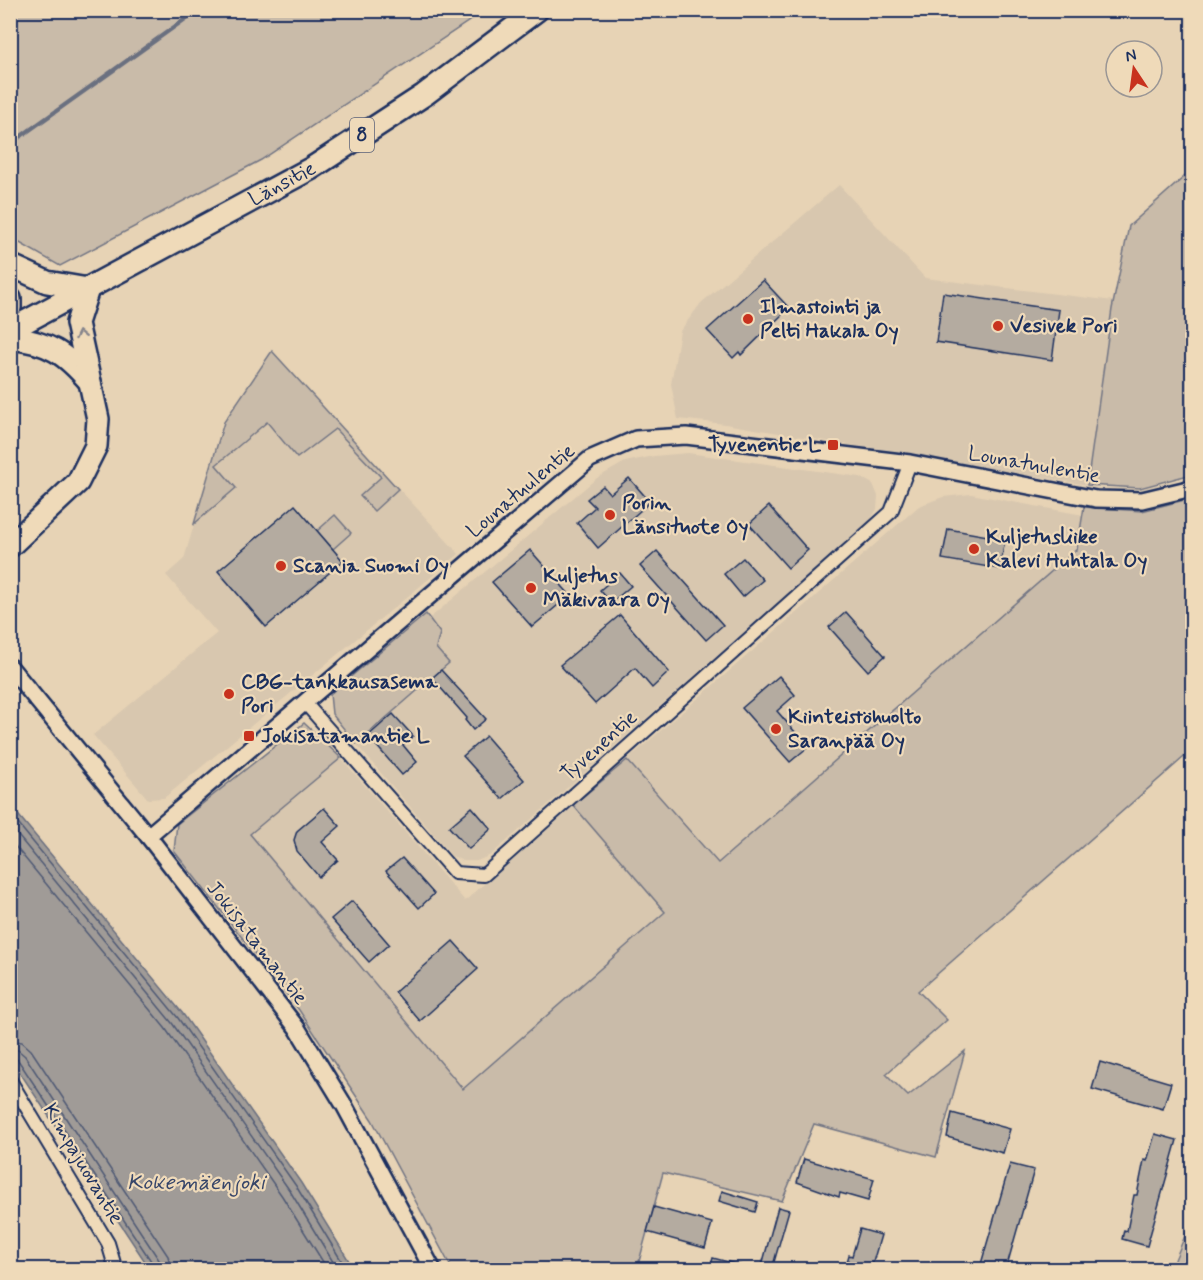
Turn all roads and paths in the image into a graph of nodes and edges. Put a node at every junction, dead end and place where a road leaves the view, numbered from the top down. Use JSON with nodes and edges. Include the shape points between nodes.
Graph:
{"nodes":[{"id":1,"x":537,"y":10,"type":"edge"},
{"id":2,"x":10,"y":266,"type":"edge"},
{"id":3,"x":88,"y":289,"type":"junction"},
{"id":4,"x":10,"y":298,"type":"edge"},
{"id":5,"x":10,"y":308,"type":"edge"},
{"id":6,"x":10,"y":330,"type":"edge"},
{"id":7,"x":10,"y":338,"type":"edge"},
{"id":8,"x":90,"y":383,"type":"junction"},
{"id":9,"x":910,"y":463,"type":"junction"},
{"id":10,"x":1192,"y":488,"type":"edge"},
{"id":11,"x":10,"y":546,"type":"edge"},
{"id":12,"x":10,"y":667,"type":"edge"},
{"id":13,"x":306,"y":704,"type":"junction"},
{"id":14,"x":148,"y":836,"type":"junction"},
{"id":15,"x":10,"y":1080,"type":"edge"},
{"id":16,"x":116,"y":1269,"type":"edge"},
{"id":17,"x":433,"y":1269,"type":"edge"}],
"edges":[{"from":1,"to":3,"type":"highway","name":"Länsitie","number":"8","via":[[424,95],[312,168]]},
{"from":2,"to":3,"type":"highway","via":[[48,282]]},
{"from":3,"to":6,"type":"highway","name":"Länsitie","number":"8"},
{"from":8,"to":3,"type":"highway","one_way":true,"via":[[77,323]]},
{"from":4,"to":5,"type":"highway"},
{"from":7,"to":8,"type":"highway","via":[[48,345],[75,364]]},
{"from":8,"to":11,"type":"highway","via":[[98,432],[86,470],[53,508]]},
{"from":9,"to":10,"type":"street","name":"Lounatuulentie","via":[[1096,499],[1142,500]]},
{"from":9,"to":13,"type":"street","name":"Lounatuulentie","via":[[686,436],[636,439],[590,459]]},
{"from":9,"to":13,"type":"street","name":"Tyvenentie","via":[[891,512],[484,875],[455,873]]},
{"from":12,"to":14,"type":"street","name":"Jokisatamantie"},
{"from":13,"to":14,"type":"street","name":"Lounatuulentie"},
{"from":14,"to":17,"type":"street","name":"Jokisatamantie","via":[[297,1028],[344,1105]]},
{"from":15,"to":16,"type":"street","name":"Kimpajuovantie","via":[[102,1233]]}]}
